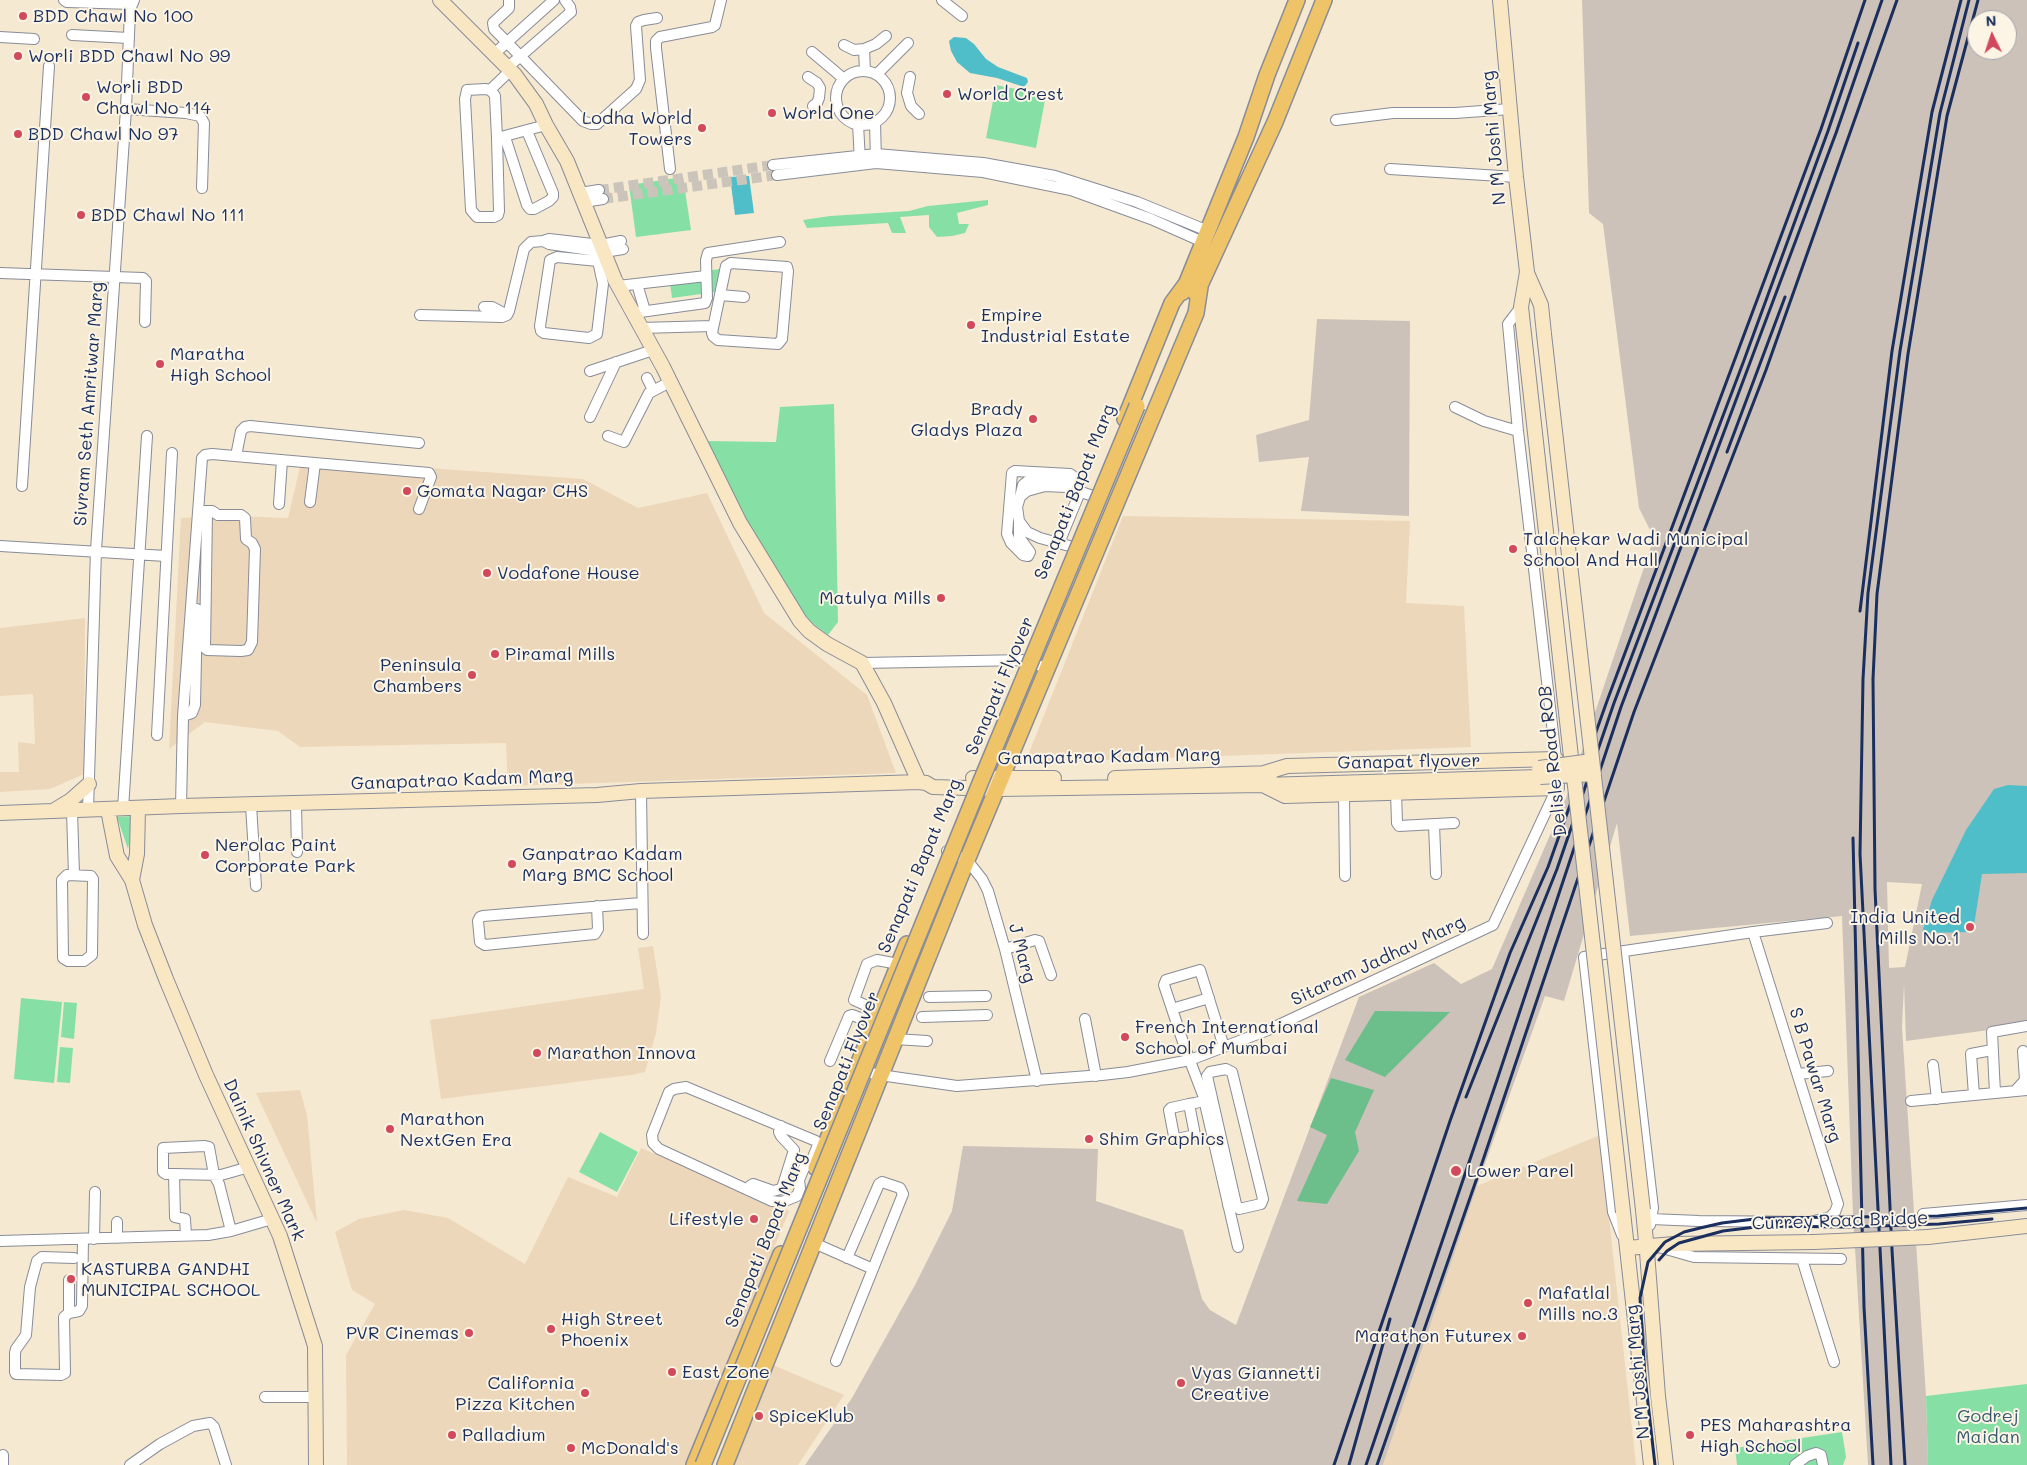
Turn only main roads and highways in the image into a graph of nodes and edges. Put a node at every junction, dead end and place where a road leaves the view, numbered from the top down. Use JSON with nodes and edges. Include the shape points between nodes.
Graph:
{"nodes":[{"id":1,"x":440,"y":0,"type":"edge"},
{"id":2,"x":1297,"y":0,"type":"edge"},
{"id":3,"x":1304,"y":0,"type":"edge"},
{"id":4,"x":1314,"y":0,"type":"edge"},
{"id":5,"x":1324,"y":0,"type":"edge"},
{"id":6,"x":1500,"y":0,"type":"edge"},
{"id":7,"x":1271,"y":112,"type":"junction"},
{"id":8,"x":1246,"y":137,"type":"junction"},
{"id":9,"x":1527,"y":272,"type":"junction"},
{"id":10,"x":1193,"y":286,"type":"junction"},
{"id":11,"x":1541,"y":305,"type":"junction"},
{"id":12,"x":1521,"y":307,"type":"junction"},
{"id":13,"x":1142,"y":408,"type":"junction"},
{"id":14,"x":1593,"y":768,"type":"junction"},
{"id":15,"x":1573,"y":770,"type":"junction"},
{"id":16,"x":1257,"y":779,"type":"junction"},
{"id":17,"x":922,"y":782,"type":"junction"},
{"id":18,"x":977,"y":782,"type":"junction"},
{"id":19,"x":1001,"y":783,"type":"junction"},
{"id":20,"x":90,"y":784,"type":"road end"},
{"id":21,"x":138,"y":809,"type":"junction"},
{"id":22,"x":108,"y":810,"type":"junction"},
{"id":23,"x":52,"y":812,"type":"junction"},
{"id":24,"x":0,"y":813,"type":"edge"},
{"id":25,"x":132,"y":880,"type":"junction"},
{"id":26,"x":2027,"y":1226,"type":"edge"},
{"id":27,"x":788,"y":1238,"type":"junction"},
{"id":28,"x":813,"y":1246,"type":"junction"},
{"id":29,"x":1650,"y":1246,"type":"junction"},
{"id":30,"x":1627,"y":1248,"type":"junction"},
{"id":31,"x":316,"y":1465,"type":"edge"},
{"id":32,"x":694,"y":1465,"type":"edge"},
{"id":33,"x":703,"y":1465,"type":"edge"},
{"id":34,"x":714,"y":1465,"type":"edge"},
{"id":35,"x":725,"y":1465,"type":"edge"},
{"id":36,"x":1651,"y":1465,"type":"edge"},
{"id":37,"x":1666,"y":1465,"type":"edge"}],
"edges":[{"from":1,"to":17,"type":"main road","via":[[528,90],[567,161],[612,284],[639,312],[641,328],[740,523],[792,611],[809,632],[862,663]]},
{"from":2,"to":8,"type":"main road"},
{"from":3,"to":7,"type":"main road","via":[[1280,59]]},
{"from":4,"to":7,"type":"main road"},
{"from":5,"to":7,"type":"main road"},
{"from":6,"to":9,"type":"main road","name":"N M Joshi Marg"},
{"from":7,"to":8,"type":"main road"},
{"from":7,"to":10,"type":"main road"},
{"from":8,"to":10,"type":"main road","via":[[1206,237]]},
{"from":9,"to":11,"type":"main road"},
{"from":9,"to":12,"type":"main road","name":"Delisle Road ROB"},
{"from":10,"to":13,"type":"main road","name":"Senapati Flyover","via":[[1178,308]]},
{"from":10,"to":18,"type":"main road","name":"Senapati Bapat Marg","via":[[1172,303],[1086,494],[1027,660]]},
{"from":10,"to":19,"type":"main road","via":[[1196,313]]},
{"from":11,"to":12,"type":"main road"},
{"from":11,"to":14,"type":"main road","bridge":true},
{"from":12,"to":15,"type":"main road","name":"Delisle Road ROB"},
{"from":13,"to":33,"type":"main road","name":"Senapati Flyover","bridge":true,"via":[[981,782]]},
{"from":13,"to":34,"type":"main road","name":"Senapati Flyover"},
{"from":14,"to":15,"type":"main road","name":"Ganapat flyover","bridge":true},
{"from":14,"to":29,"type":"main road","name":"N M Joshi Marg","bridge":true},
{"from":15,"to":16,"type":"main road","name":"Ganapat flyover","bridge":true},
{"from":15,"to":30,"type":"main road","name":"Delisle Road ROB","bridge":true},
{"from":16,"to":16,"type":"main road","via":[[1287,766],[1556,759],[1557,788],[1285,796]]},
{"from":16,"to":19,"type":"main road","name":"Ganapatrao Kadam Marg"},
{"from":17,"to":18,"type":"main road","name":"Ganapatrao Kadam Marg","via":[[933,786]]},
{"from":17,"to":21,"type":"main road","name":"Ganapatrao Kadam Marg"},
{"from":18,"to":19,"type":"main road","name":"Ganapatrao Kadam Marg"},
{"from":18,"to":27,"type":"main road","name":"Senapati Bapat Marg","via":[[874,1014],[854,1069],[807,1176]]},
{"from":19,"to":28,"type":"main road","via":[[967,860]]},
{"from":20,"to":23,"type":"main road"},
{"from":21,"to":22,"type":"main road","name":"Ganapatrao Kadam Marg"},
{"from":21,"to":25,"type":"main road","via":[[137,854]]},
{"from":22,"to":23,"type":"main road","name":"Ganapatrao Kadam Marg"},
{"from":22,"to":25,"type":"main road","via":[[117,856]]},
{"from":23,"to":24,"type":"main road","name":"Ganapatrao Kadam Marg"},
{"from":25,"to":31,"type":"main road","name":"Dainik Shivner Mark","via":[[166,979],[283,1247],[315,1346]]},
{"from":26,"to":29,"type":"main road","name":"Currey Road Bridge","bridge":true,"via":[[1869,1241]]},
{"from":27,"to":28,"type":"main road","via":[[790,1246],[796,1249],[808,1250]]},
{"from":27,"to":32,"type":"main road","name":"Senapati Bapat Marg"},
{"from":28,"to":35,"type":"main road"},
{"from":29,"to":30,"type":"main road","name":"Currey Road Bridge"},
{"from":29,"to":37,"type":"main road","name":"N M Joshi Marg","via":[[1658,1396]]},
{"from":30,"to":36,"type":"main road","name":"N M Joshi Marg"}]}
